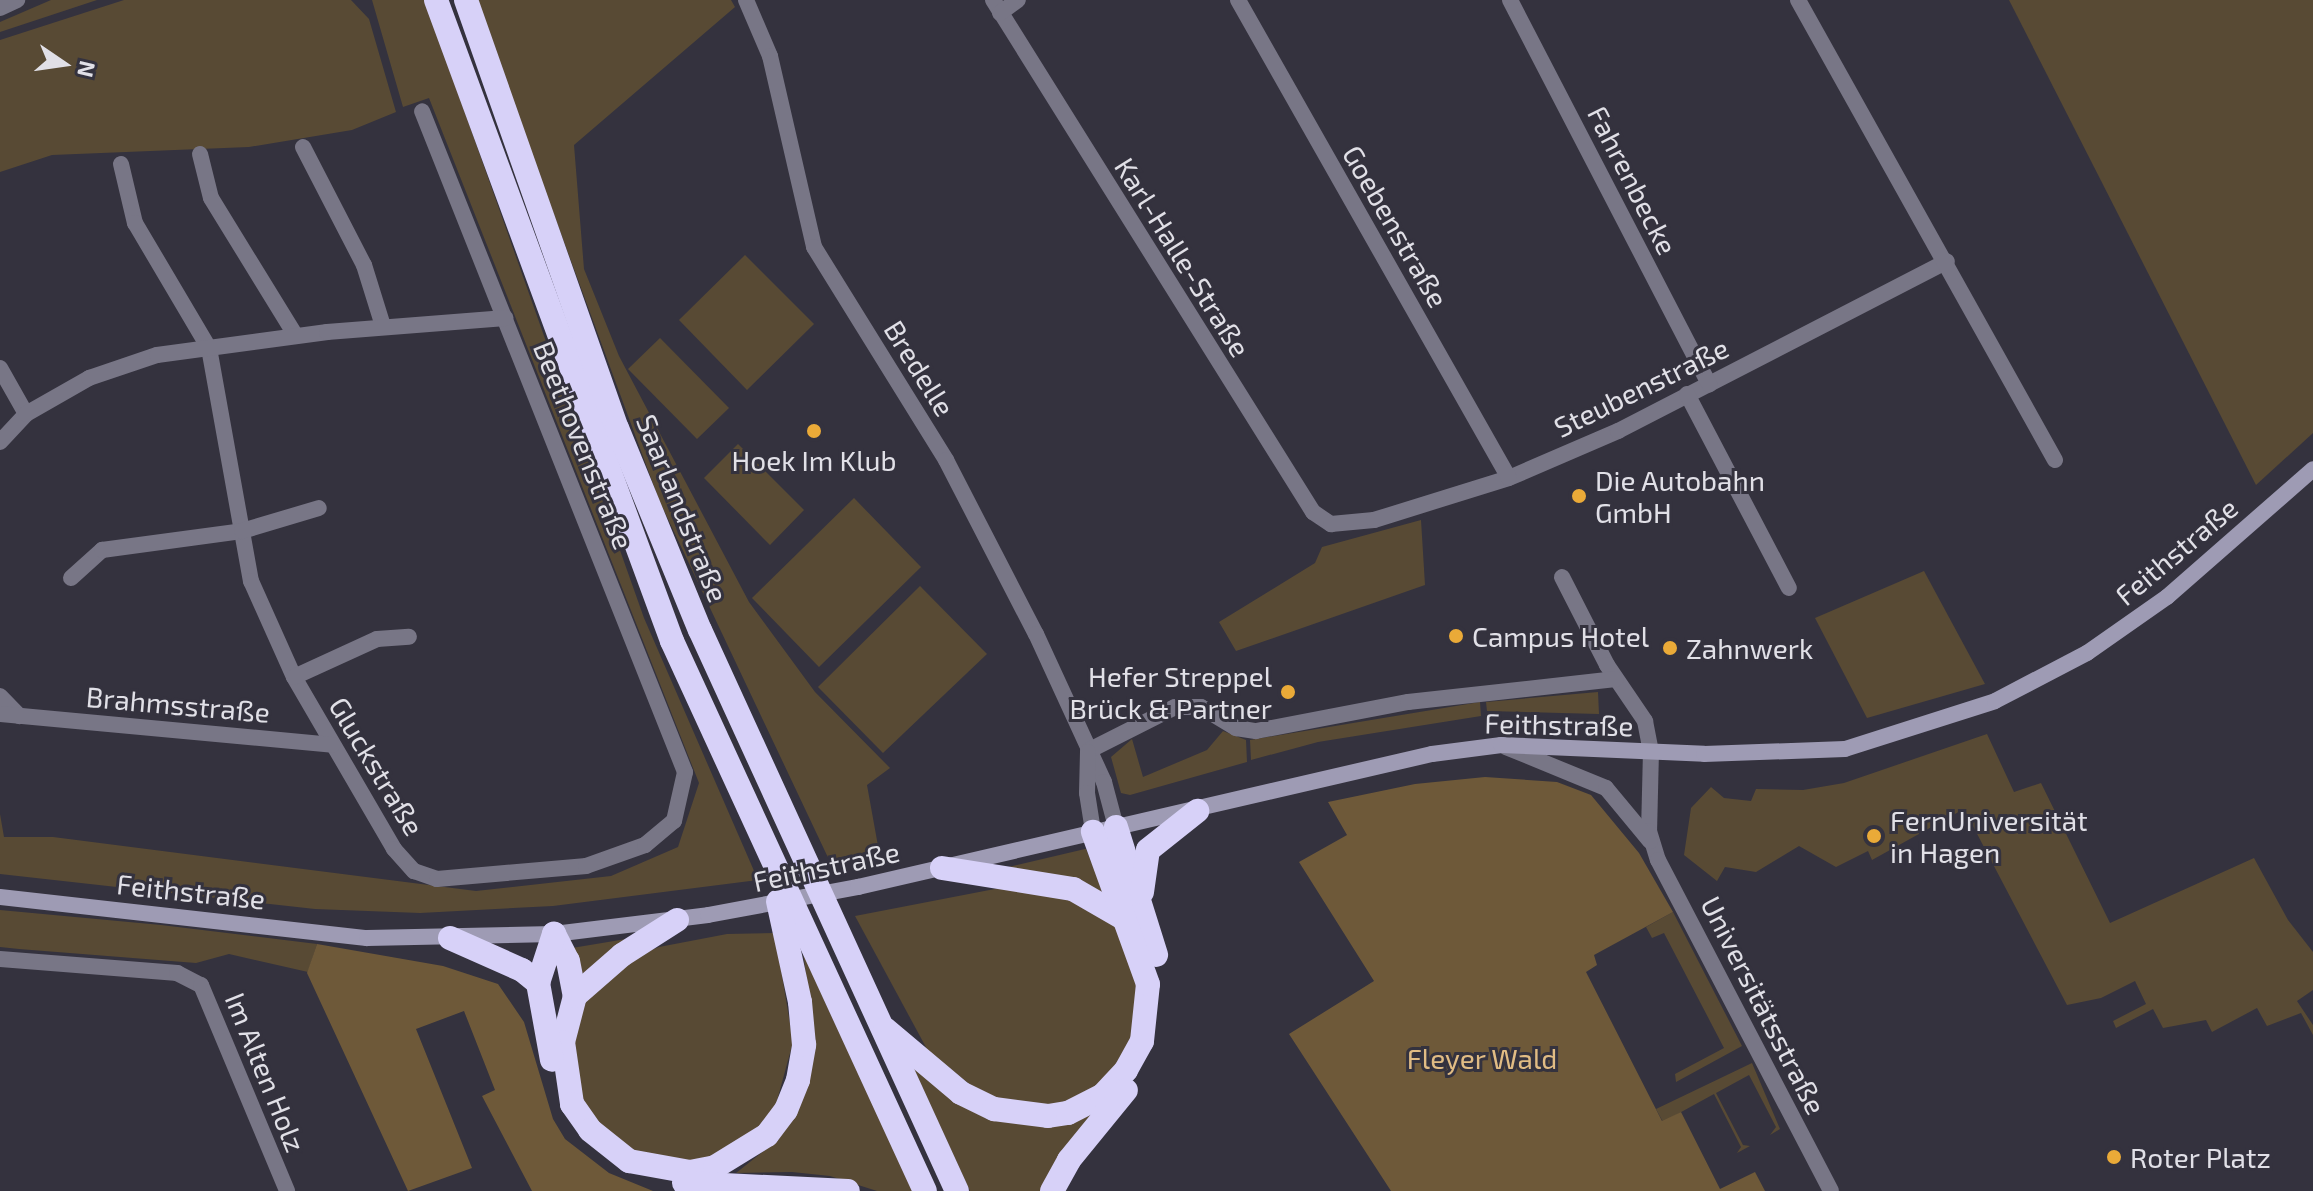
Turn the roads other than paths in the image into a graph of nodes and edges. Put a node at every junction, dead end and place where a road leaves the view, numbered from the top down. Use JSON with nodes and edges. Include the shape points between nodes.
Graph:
{"nodes":[{"id":1,"x":17,"y":0,"type":"edge"},
{"id":2,"x":436,"y":0,"type":"edge"},
{"id":3,"x":466,"y":0,"type":"edge"},
{"id":4,"x":746,"y":0,"type":"edge"},
{"id":5,"x":1018,"y":0,"type":"edge"},
{"id":6,"x":1238,"y":0,"type":"edge"},
{"id":7,"x":1510,"y":0,"type":"edge"},
{"id":8,"x":1798,"y":0,"type":"edge"},
{"id":9,"x":996,"y":7,"type":"edge"},
{"id":10,"x":0,"y":8,"type":"edge"},
{"id":11,"x":422,"y":111,"type":"dead end"},
{"id":12,"x":303,"y":147,"type":"dead end"},
{"id":13,"x":200,"y":154,"type":"dead end"},
{"id":14,"x":121,"y":164,"type":"dead end"},
{"id":15,"x":1947,"y":261,"type":"junction"},
{"id":16,"x":505,"y":318,"type":"junction"},
{"id":17,"x":383,"y":326,"type":"junction"},
{"id":18,"x":296,"y":336,"type":"junction"},
{"id":19,"x":209,"y":348,"type":"junction"},
{"id":20,"x":0,"y":368,"type":"edge"},
{"id":21,"x":1709,"y":384,"type":"junction"},
{"id":22,"x":1687,"y":394,"type":"junction"},
{"id":23,"x":26,"y":414,"type":"junction"},
{"id":24,"x":0,"y":442,"type":"edge"},
{"id":25,"x":2055,"y":460,"type":"dead end"},
{"id":26,"x":2313,"y":469,"type":"edge"},
{"id":27,"x":1509,"y":478,"type":"junction"},
{"id":28,"x":319,"y":508,"type":"dead end"},
{"id":29,"x":1344,"y":524,"type":"joint"},
{"id":30,"x":242,"y":531,"type":"junction"},
{"id":31,"x":1562,"y":577,"type":"dead end"},
{"id":32,"x":71,"y":578,"type":"dead end"},
{"id":33,"x":1789,"y":588,"type":"dead end"},
{"id":34,"x":409,"y":637,"type":"dead end"},
{"id":35,"x":294,"y":677,"type":"junction"},
{"id":36,"x":1616,"y":679,"type":"junction"},
{"id":37,"x":0,"y":696,"type":"edge"},
{"id":38,"x":0,"y":714,"type":"edge"},
{"id":39,"x":19,"y":716,"type":"junction"},
{"id":40,"x":333,"y":745,"type":"junction"},
{"id":41,"x":1501,"y":745,"type":"junction"},
{"id":42,"x":1088,"y":751,"type":"junction"},
{"id":43,"x":1651,"y":751,"type":"junction"},
{"id":44,"x":682,"y":800,"type":"joint"},
{"id":45,"x":1197,"y":811,"type":"junction"},
{"id":46,"x":1105,"y":830,"type":"junction"},
{"id":47,"x":763,"y":840,"type":"junction"},
{"id":48,"x":1652,"y":844,"type":"junction"},
{"id":49,"x":942,"y":868,"type":"junction"},
{"id":50,"x":0,"y":897,"type":"edge"},
{"id":51,"x":1134,"y":915,"type":"junction"},
{"id":52,"x":677,"y":920,"type":"junction"},
{"id":53,"x":554,"y":934,"type":"junction"},
{"id":54,"x":450,"y":938,"type":"junction"},
{"id":55,"x":0,"y":959,"type":"edge"},
{"id":56,"x":538,"y":983,"type":"junction"},
{"id":57,"x":575,"y":996,"type":"junction"},
{"id":58,"x":880,"y":1025,"type":"junction"},
{"id":59,"x":287,"y":1191,"type":"edge"},
{"id":60,"x":848,"y":1191,"type":"edge"},
{"id":61,"x":925,"y":1191,"type":"edge"},
{"id":62,"x":957,"y":1191,"type":"edge"},
{"id":63,"x":1052,"y":1191,"type":"edge"},
{"id":64,"x":1831,"y":1191,"type":"edge"}],
"edges":[{"from":1,"to":10,"type":"street"},
{"from":2,"to":47,"type":"highway","name":"Saarlandstraße","via":[[596,446],[672,641]]},
{"from":3,"to":58,"type":"highway","name":"Saarlandstraße","via":[[617,428],[700,630]]},
{"from":4,"to":42,"type":"street","name":"Bredelle","via":[[767,45],[814,247],[946,460]]},
{"from":5,"to":9,"type":"street"},
{"from":6,"to":27,"type":"street","name":"Goebenstraße"},
{"from":7,"to":21,"type":"street","name":"Fahrenbecke"},
{"from":8,"to":15,"type":"street"},
{"from":9,"to":29,"type":"street","name":"Karl-Halle-Straße","via":[[1313,512],[1324,521]]},
{"from":11,"to":16,"type":"street","name":"Beethovenstraße"},
{"from":12,"to":17,"type":"street","via":[[364,265]]},
{"from":13,"to":18,"type":"street","via":[[211,198]]},
{"from":14,"to":19,"type":"street","via":[[135,223]]},
{"from":15,"to":21,"type":"street","name":"Steubenstraße"},
{"from":15,"to":25,"type":"street"},
{"from":16,"to":17,"type":"street"},
{"from":16,"to":44,"type":"street","name":"Beethovenstraße","via":[[674,740],[685,772]]},
{"from":17,"to":18,"type":"street"},
{"from":18,"to":19,"type":"street"},
{"from":19,"to":23,"type":"street","via":[[157,355],[89,378]]},
{"from":19,"to":30,"type":"street","name":"Gluckstraße"},
{"from":20,"to":23,"type":"street"},
{"from":21,"to":22,"type":"street","name":"Steubenstraße"},
{"from":22,"to":27,"type":"street","name":"Steubenstraße"},
{"from":22,"to":33,"type":"street"},
{"from":23,"to":24,"type":"street"},
{"from":26,"to":43,"type":"main road","name":"Feithstraße","via":[[2138,620],[1995,701],[1874,743],[1829,752]]},
{"from":27,"to":29,"type":"street","name":"Steubenstraße","via":[[1442,502]]},
{"from":28,"to":30,"type":"street"},
{"from":30,"to":32,"type":"street","via":[[102,550]]},
{"from":30,"to":35,"type":"street","name":"Gluckstraße","via":[[251,581]]},
{"from":31,"to":36,"type":"street","name":"Feithstraße"},
{"from":34,"to":35,"type":"street","name":"Gluckstraße","via":[[377,639]]},
{"from":35,"to":40,"type":"street","name":"Gluckstraße"},
{"from":36,"to":42,"type":"street","name":"Feithstraße","via":[[1408,702],[1256,731],[1236,728],[1191,705],[1162,712]]},
{"from":36,"to":43,"type":"street","name":"Feithstraße","via":[[1643,717]]},
{"from":37,"to":39,"type":"street"},
{"from":38,"to":39,"type":"street","name":"Brahmsstraße"},
{"from":39,"to":40,"type":"street","name":"Brahmsstraße"},
{"from":40,"to":44,"type":"street","name":"Gluckstraße","via":[[394,849],[414,871],[437,879],[616,859],[645,845],[674,821]]},
{"from":41,"to":43,"type":"main road","name":"Feithstraße"},
{"from":41,"to":45,"type":"main road","name":"Feithstraße","via":[[1358,769]]},
{"from":41,"to":48,"type":"street","name":"Universitätsstraße","via":[[1606,788]]},
{"from":42,"to":46,"type":"street","name":"Bredelle"},
{"from":42,"to":46,"type":"street","name":"Bredelle","via":[[1087,793]]},
{"from":43,"to":48,"type":"street","name":"Universitätsstraße"},
{"from":45,"to":46,"type":"main road","name":"Feithstraße"},
{"from":45,"to":51,"type":"highway","via":[[1148,850]]},
{"from":46,"to":49,"type":"main road","name":"Feithstraße"},
{"from":46,"to":51,"type":"highway"},
{"from":47,"to":57,"type":"highway","via":[[793,959],[804,1045],[786,1110],[767,1135],[715,1167],[690,1172],[629,1161],[608,1148],[572,1104],[565,1077],[565,1020]]},
{"from":47,"to":61,"type":"highway"},
{"from":48,"to":64,"type":"street","name":"Universitätsstraße"},
{"from":49,"to":51,"type":"highway","via":[[1073,889]]},
{"from":49,"to":52,"type":"main road","name":"Feithstraße"},
{"from":50,"to":54,"type":"main road","name":"Feithstraße","via":[[367,938]]},
{"from":51,"to":58,"type":"highway","via":[[1148,984],[1142,1041],[1121,1077],[1068,1113],[1029,1116],[983,1105]]},
{"from":51,"to":63,"type":"highway","via":[[1163,996],[1153,1046],[1134,1081],[1069,1160]]},
{"from":52,"to":53,"type":"main road","name":"Feithstraße"},
{"from":52,"to":57,"type":"highway","via":[[622,955]]},
{"from":53,"to":54,"type":"main road","name":"Feithstraße"},
{"from":53,"to":56,"type":"highway"},
{"from":53,"to":57,"type":"highway","via":[[568,961]]},
{"from":54,"to":56,"type":"highway","via":[[522,970]]},
{"from":55,"to":59,"type":"street","name":"Im Alten Holz","via":[[177,973],[201,985]]},
{"from":56,"to":60,"type":"highway","via":[[565,1107],[585,1136],[620,1166],[673,1182]]},
{"from":58,"to":62,"type":"highway","name":"Saarlandstraße"}]}
